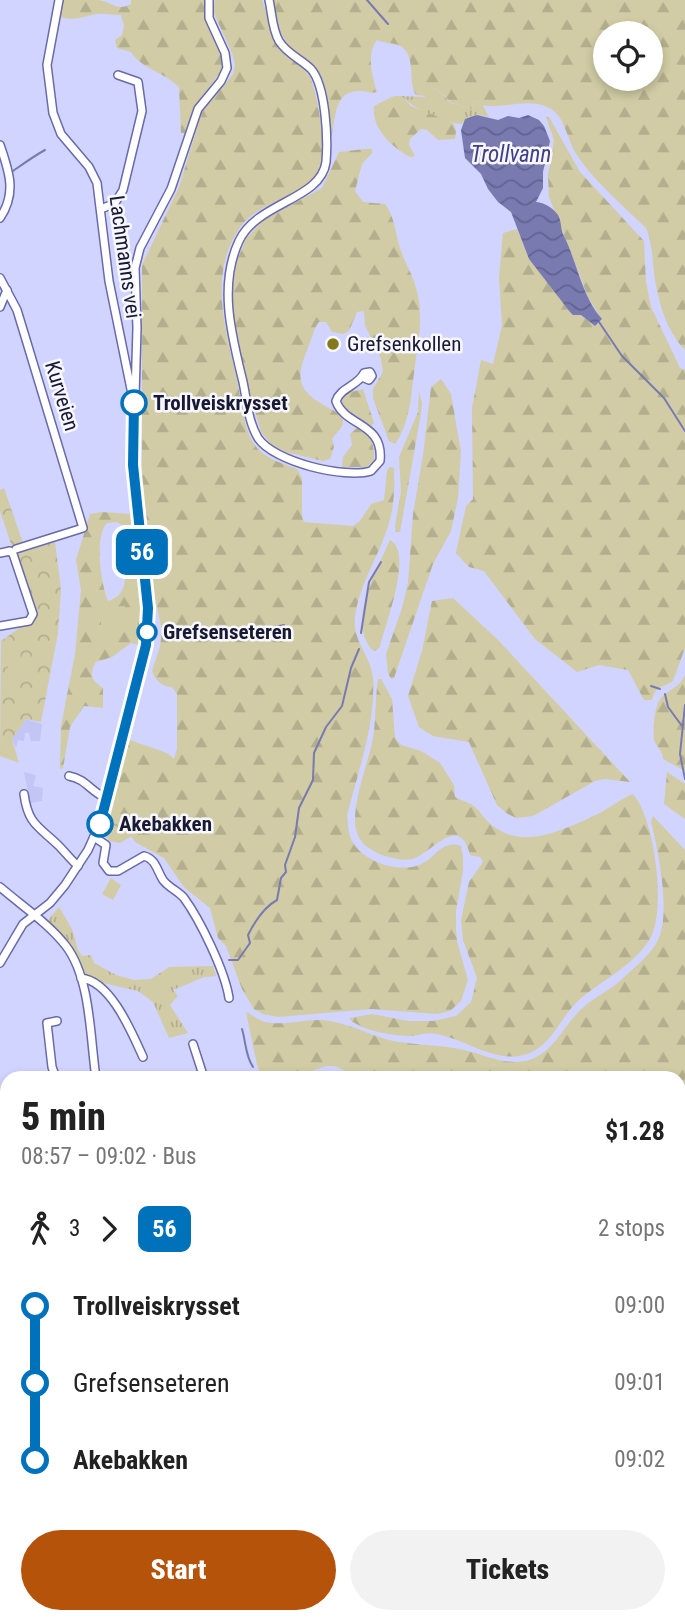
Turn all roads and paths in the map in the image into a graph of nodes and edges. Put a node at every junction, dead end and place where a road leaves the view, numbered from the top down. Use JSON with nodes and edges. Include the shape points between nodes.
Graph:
{"nodes":[{"id":1,"x":59,"y":0,"type":"edge"},
{"id":2,"x":209,"y":0,"type":"edge"},
{"id":3,"x":269,"y":0,"type":"edge"},
{"id":4,"x":118,"y":75,"type":"dead end"},
{"id":5,"x":0,"y":145,"type":"edge"},
{"id":6,"x":101,"y":209,"type":"junction"},
{"id":7,"x":0,"y":218,"type":"edge"},
{"id":8,"x":0,"y":278,"type":"edge"},
{"id":9,"x":8,"y":290,"type":"junction"},
{"id":10,"x":0,"y":307,"type":"edge"},
{"id":11,"x":365,"y":374,"type":"dead end"},
{"id":12,"x":133,"y":390,"type":"junction"},
{"id":13,"x":13,"y":550,"type":"junction"},
{"id":14,"x":0,"y":553,"type":"edge"},
{"id":15,"x":0,"y":626,"type":"edge"},
{"id":16,"x":69,"y":776,"type":"dead end"},
{"id":17,"x":24,"y":794,"type":"dead end"},
{"id":18,"x":106,"y":798,"type":"junction"},
{"id":19,"x":94,"y":837,"type":"junction"},
{"id":20,"x":78,"y":866,"type":"junction"},
{"id":21,"x":0,"y":887,"type":"edge"},
{"id":22,"x":34,"y":915,"type":"junction"},
{"id":23,"x":0,"y":963,"type":"edge"},
{"id":24,"x":81,"y":978,"type":"junction"},
{"id":25,"x":229,"y":998,"type":"dead end"},
{"id":26,"x":57,"y":1021,"type":"dead end"},
{"id":27,"x":193,"y":1044,"type":"dead end"},
{"id":28,"x":143,"y":1057,"type":"dead end"},
{"id":29,"x":53,"y":1071,"type":"edge"},
{"id":30,"x":95,"y":1071,"type":"edge"},
{"id":31,"x":202,"y":1071,"type":"edge"}],
"edges":[{"from":1,"to":6,"type":"street","name":"Lachmanns vei","via":[[47,65],[53,113],[61,134],[93,174]]},
{"from":2,"to":12,"type":"street","via":[[209,18],[227,68],[198,109],[172,189],[138,254]]},
{"from":3,"to":11,"type":"street","via":[[280,43],[312,70],[320,85],[326,153],[318,182],[254,221],[240,238],[234,257],[229,322],[250,418],[259,439],[286,458],[347,473],[371,471],[380,459],[376,439],[336,401]]},
{"from":4,"to":6,"type":"street","via":[[138,82],[142,111],[123,190],[115,203]]},
{"from":5,"to":7,"type":"street","via":[[11,182]]},
{"from":6,"to":12,"type":"street","name":"Lachmanns vei","via":[[109,281]]},
{"from":8,"to":9,"type":"street","name":"Kurveien"},
{"from":9,"to":10,"type":"street"},
{"from":9,"to":13,"type":"street","name":"Kurveien","via":[[83,528]]},
{"from":12,"to":18,"type":"street","via":[[133,465],[148,608],[146,645]]},
{"from":13,"to":14,"type":"street"},
{"from":13,"to":15,"type":"street","via":[[33,616],[29,621]]},
{"from":16,"to":18,"type":"street","via":[[83,780]]},
{"from":17,"to":20,"type":"street","via":[[32,821]]},
{"from":18,"to":19,"type":"street"},
{"from":19,"to":20,"type":"street"},
{"from":19,"to":25,"type":"street","via":[[106,845],[103,863],[109,871],[118,871],[141,856],[150,858],[164,882],[185,900],[219,962]]},
{"from":20,"to":22,"type":"street","via":[[56,896]]},
{"from":21,"to":22,"type":"street"},
{"from":22,"to":23,"type":"street","via":[[20,928]]},
{"from":22,"to":24,"type":"street","via":[[66,946]]},
{"from":24,"to":28,"type":"street","via":[[97,984],[122,1014]]},
{"from":24,"to":30,"type":"street"},
{"from":26,"to":29,"type":"street","via":[[47,1023]]},
{"from":27,"to":31,"type":"street"}]}
